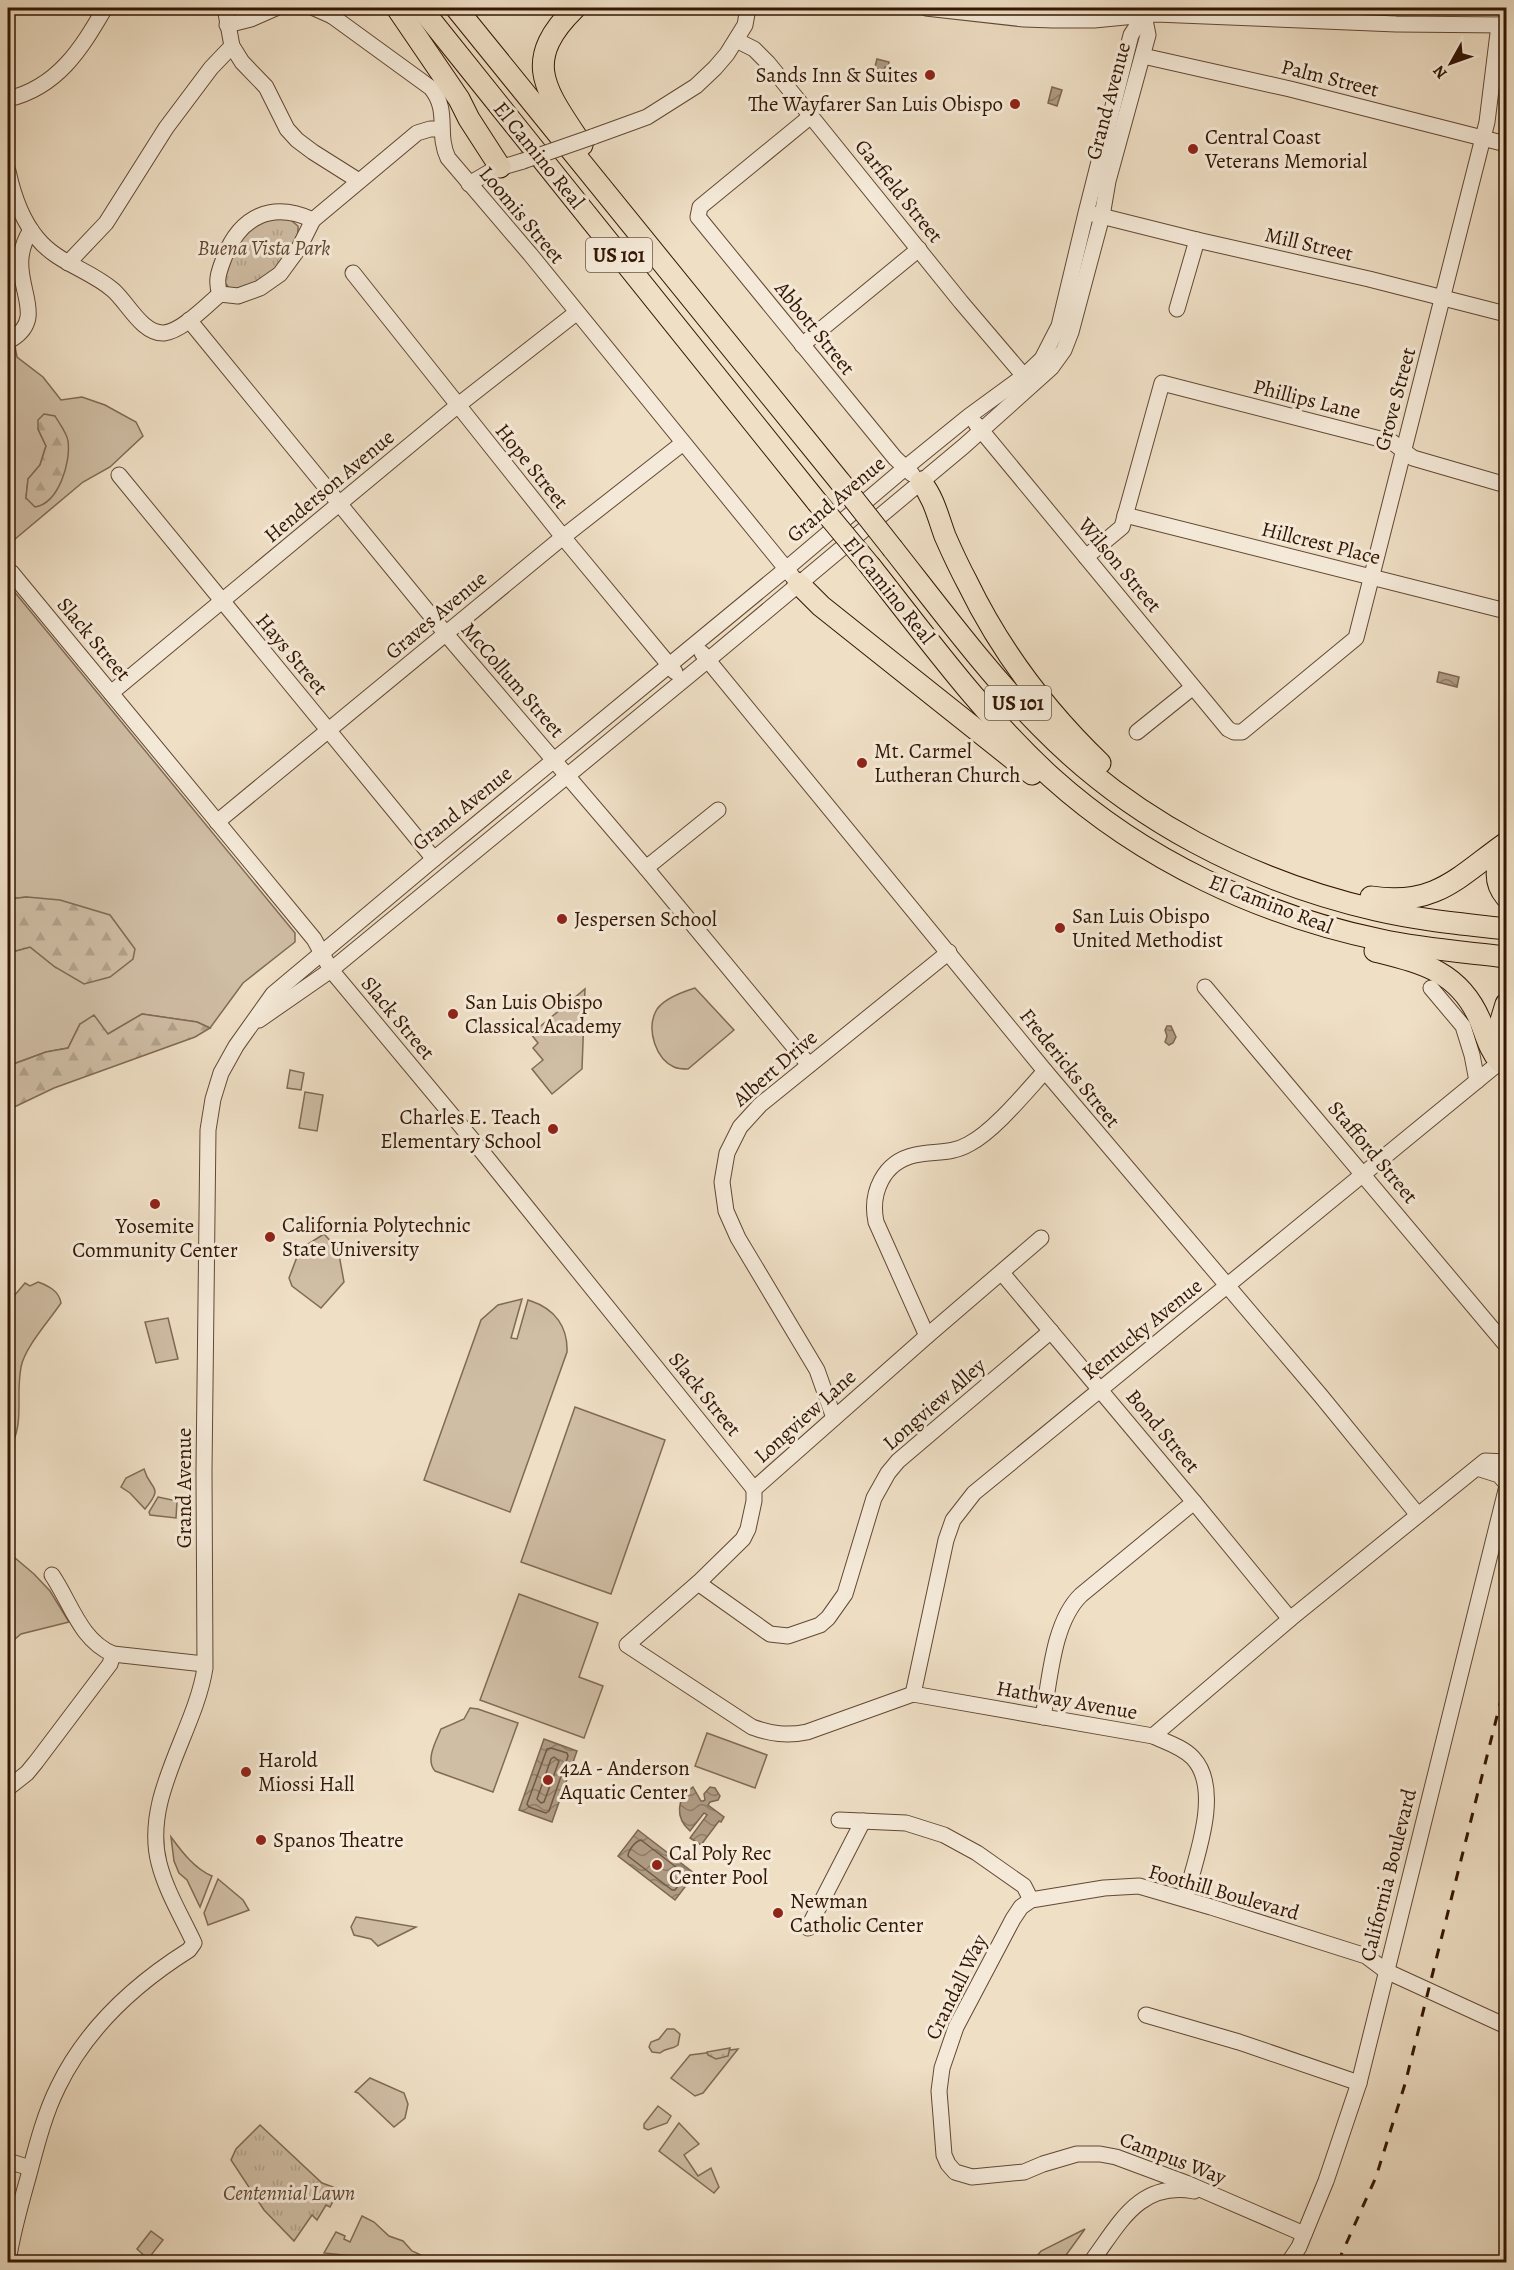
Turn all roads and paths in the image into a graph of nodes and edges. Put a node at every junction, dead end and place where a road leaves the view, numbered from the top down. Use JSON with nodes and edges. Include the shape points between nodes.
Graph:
{"nodes":[{"id":1,"x":105,"y":8,"type":"edge"},
{"id":2,"x":225,"y":8,"type":"edge"},
{"id":3,"x":276,"y":8,"type":"edge"},
{"id":4,"x":314,"y":8,"type":"edge"},
{"id":5,"x":397,"y":8,"type":"edge"},
{"id":6,"x":421,"y":8,"type":"edge"},
{"id":7,"x":456,"y":8,"type":"edge"},
{"id":8,"x":575,"y":8,"type":"edge"},
{"id":9,"x":748,"y":8,"type":"edge"},
{"id":10,"x":926,"y":8,"type":"edge"},
{"id":11,"x":332,"y":12,"type":"edge"},
{"id":12,"x":1152,"y":12,"type":"edge"},
{"id":13,"x":227,"y":25,"type":"junction"},
{"id":14,"x":1503,"y":25,"type":"edge"},
{"id":15,"x":736,"y":40,"type":"junction"},
{"id":16,"x":232,"y":46,"type":"junction"},
{"id":17,"x":1143,"y":56,"type":"junction"},
{"id":18,"x":8,"y":99,"type":"edge"},
{"id":19,"x":811,"y":116,"type":"junction"},
{"id":20,"x":441,"y":129,"type":"junction"},
{"id":21,"x":1483,"y":138,"type":"junction"},
{"id":22,"x":1506,"y":144,"type":"edge"},
{"id":23,"x":500,"y":167,"type":"junction"},
{"id":24,"x":8,"y":171,"type":"edge"},
{"id":25,"x":359,"y":181,"type":"junction"},
{"id":26,"x":595,"y":181,"type":"junction"},
{"id":27,"x":469,"y":184,"type":"junction"},
{"id":28,"x":1086,"y":213,"type":"junction"},
{"id":29,"x":1102,"y":216,"type":"junction"},
{"id":30,"x":313,"y":220,"type":"junction"},
{"id":31,"x":31,"y":230,"type":"junction"},
{"id":32,"x":1197,"y":240,"type":"junction"},
{"id":33,"x":919,"y":249,"type":"junction"},
{"id":34,"x":68,"y":263,"type":"junction"},
{"id":35,"x":353,"y":273,"type":"dead end"},
{"id":36,"x":220,"y":294,"type":"junction"},
{"id":37,"x":1443,"y":297,"type":"junction"},
{"id":38,"x":1177,"y":309,"type":"dead end"},
{"id":39,"x":576,"y":313,"type":"junction"},
{"id":40,"x":1506,"y":314,"type":"edge"},
{"id":41,"x":189,"y":320,"type":"junction"},
{"id":42,"x":12,"y":339,"type":"dead end"},
{"id":43,"x":802,"y":345,"type":"junction"},
{"id":44,"x":1024,"y":376,"type":"junction"},
{"id":45,"x":457,"y":406,"type":"junction"},
{"id":46,"x":969,"y":416,"type":"junction"},
{"id":47,"x":982,"y":430,"type":"junction"},
{"id":48,"x":683,"y":443,"type":"junction"},
{"id":49,"x":1402,"y":451,"type":"junction"},
{"id":50,"x":905,"y":468,"type":"junction"},
{"id":51,"x":119,"y":476,"type":"dead end"},
{"id":52,"x":921,"y":482,"type":"junction"},
{"id":53,"x":1506,"y":485,"type":"edge"},
{"id":54,"x":340,"y":505,"type":"junction"},
{"id":55,"x":1125,"y":515,"type":"junction"},
{"id":56,"x":562,"y":537,"type":"junction"},
{"id":57,"x":1086,"y":557,"type":"junction"},
{"id":58,"x":11,"y":572,"type":"dead end"},
{"id":59,"x":792,"y":576,"type":"junction"},
{"id":60,"x":1372,"y":577,"type":"junction"},
{"id":61,"x":222,"y":602,"type":"junction"},
{"id":62,"x":1506,"y":611,"type":"edge"},
{"id":63,"x":446,"y":634,"type":"junction"},
{"id":64,"x":695,"y":644,"type":"junction"},
{"id":65,"x":708,"y":660,"type":"junction"},
{"id":66,"x":668,"y":665,"type":"junction"},
{"id":67,"x":682,"y":681,"type":"junction"},
{"id":68,"x":1193,"y":687,"type":"junction"},
{"id":69,"x":111,"y":693,"type":"junction"},
{"id":70,"x":328,"y":731,"type":"junction"},
{"id":71,"x":1137,"y":732,"type":"dead end"},
{"id":72,"x":1242,"y":732,"type":"joint"},
{"id":73,"x":554,"y":760,"type":"junction"},
{"id":74,"x":568,"y":776,"type":"junction"},
{"id":75,"x":1052,"y":778,"type":"junction"},
{"id":76,"x":718,"y":810,"type":"dead end"},
{"id":77,"x":217,"y":822,"type":"junction"},
{"id":78,"x":1170,"y":828,"type":"junction"},
{"id":79,"x":1506,"y":843,"type":"edge"},
{"id":80,"x":434,"y":859,"type":"junction"},
{"id":81,"x":646,"y":868,"type":"junction"},
{"id":82,"x":1506,"y":897,"type":"edge"},
{"id":83,"x":1332,"y":899,"type":"junction"},
{"id":84,"x":1313,"y":923,"type":"junction"},
{"id":85,"x":1506,"y":929,"type":"edge"},
{"id":86,"x":949,"y":952,"type":"junction"},
{"id":87,"x":321,"y":955,"type":"junction"},
{"id":88,"x":1506,"y":957,"type":"edge"},
{"id":89,"x":331,"y":970,"type":"junction"},
{"id":90,"x":1205,"y":987,"type":"dead end"},
{"id":91,"x":1431,"y":988,"type":"dead end"},
{"id":92,"x":1506,"y":1004,"type":"edge"},
{"id":93,"x":251,"y":1026,"type":"junction"},
{"id":94,"x":809,"y":1065,"type":"junction"},
{"id":95,"x":1503,"y":1066,"type":"edge"},
{"id":96,"x":1045,"y":1071,"type":"junction"},
{"id":97,"x":1477,"y":1081,"type":"junction"},
{"id":98,"x":1365,"y":1174,"type":"junction"},
{"id":99,"x":1041,"y":1238,"type":"dead end"},
{"id":100,"x":1002,"y":1273,"type":"junction"},
{"id":101,"x":1227,"y":1286,"type":"junction"},
{"id":102,"x":1051,"y":1331,"type":"junction"},
{"id":103,"x":927,"y":1336,"type":"junction"},
{"id":104,"x":1506,"y":1345,"type":"edge"},
{"id":105,"x":1101,"y":1390,"type":"junction"},
{"id":106,"x":834,"y":1418,"type":"junction"},
{"id":107,"x":1506,"y":1462,"type":"edge"},
{"id":108,"x":1477,"y":1468,"type":"junction"},
{"id":109,"x":1506,"y":1483,"type":"edge"},
{"id":110,"x":754,"y":1489,"type":"junction"},
{"id":111,"x":1506,"y":1490,"type":"edge"},
{"id":112,"x":1194,"y":1502,"type":"junction"},
{"id":113,"x":1418,"y":1515,"type":"junction"},
{"id":114,"x":52,"y":1575,"type":"dead end"},
{"id":115,"x":698,"y":1583,"type":"junction"},
{"id":116,"x":1290,"y":1619,"type":"junction"},
{"id":117,"x":627,"y":1645,"type":"joint"},
{"id":118,"x":113,"y":1654,"type":"junction"},
{"id":119,"x":204,"y":1664,"type":"junction"},
{"id":120,"x":913,"y":1694,"type":"junction"},
{"id":121,"x":1043,"y":1717,"type":"junction"},
{"id":122,"x":1153,"y":1736,"type":"junction"},
{"id":123,"x":8,"y":1788,"type":"edge"},
{"id":124,"x":838,"y":1820,"type":"dead end"},
{"id":125,"x":863,"y":1821,"type":"junction"},
{"id":126,"x":1185,"y":1899,"type":"junction"},
{"id":127,"x":1031,"y":1900,"type":"junction"},
{"id":128,"x":808,"y":1928,"type":"dead end"},
{"id":129,"x":1386,"y":1971,"type":"junction"},
{"id":130,"x":1146,"y":2015,"type":"dead end"},
{"id":131,"x":1506,"y":2026,"type":"edge"},
{"id":132,"x":1359,"y":2083,"type":"junction"},
{"id":133,"x":8,"y":2161,"type":"edge"},
{"id":134,"x":30,"y":2168,"type":"junction"},
{"id":135,"x":1152,"y":2170,"type":"junction"},
{"id":136,"x":1024,"y":2172,"type":"joint"},
{"id":137,"x":1211,"y":2194,"type":"junction"},
{"id":138,"x":1125,"y":2214,"type":"junction"},
{"id":139,"x":1304,"y":2234,"type":"junction"},
{"id":140,"x":8,"y":2262,"type":"edge"},
{"id":141,"x":1091,"y":2262,"type":"edge"},
{"id":142,"x":1289,"y":2262,"type":"edge"}],
"edges":[{"from":1,"to":18,"type":"street","via":[[64,67],[40,87]]},
{"from":2,"to":13,"type":"street"},
{"from":3,"to":13,"type":"street"},
{"from":4,"to":11,"type":"street","name":"Loomis Street"},
{"from":5,"to":23,"type":"highway"},
{"from":6,"to":75,"type":"highway","name":"El Camino Real","number":"US 101","bridge":true,"via":[[979,701]]},
{"from":7,"to":26,"type":"highway","name":"El Camino Real","number":"US 101"},
{"from":8,"to":26,"type":"highway","via":[[550,36],[543,71],[555,102],[595,164]]},
{"from":9,"to":15,"type":"street","via":[[746,25]]},
{"from":10,"to":12,"type":"street","via":[[1024,19],[1094,20]]},
{"from":11,"to":20,"type":"street","name":"Loomis Street","via":[[426,83],[443,111]]},
{"from":12,"to":14,"type":"street"},
{"from":12,"to":17,"type":"street","name":"Grand Avenue"},
{"from":12,"to":28,"type":"street","name":"Grand Avenue","via":[[1131,35]]},
{"from":13,"to":16,"type":"street"},
{"from":14,"to":21,"type":"street","name":"Grove Street"},
{"from":15,"to":19,"type":"street","name":"Garfield Street","via":[[754,49]]},
{"from":15,"to":23,"type":"street","bridge":true,"via":[[716,68],[648,117]]},
{"from":16,"to":25,"type":"street","via":[[266,87],[287,129],[297,140]]},
{"from":16,"to":34,"type":"street","via":[[166,128],[106,223]]},
{"from":17,"to":21,"type":"street","name":"Palm Street"},
{"from":17,"to":29,"type":"street","name":"Grand Avenue"},
{"from":19,"to":33,"type":"street","name":"Garfield Street"},
{"from":19,"to":43,"type":"street","name":"Abbott Street","via":[[698,212],[698,217]]},
{"from":20,"to":25,"type":"street","via":[[417,133]]},
{"from":20,"to":27,"type":"street","name":"Loomis Street","via":[[448,159]]},
{"from":21,"to":22,"type":"street","name":"Palm Street"},
{"from":21,"to":37,"type":"street","name":"Grove Street"},
{"from":23,"to":27,"type":"street"},
{"from":24,"to":31,"type":"street"},
{"from":25,"to":30,"type":"street"},
{"from":26,"to":78,"type":"highway","name":"El Camino Real","number":"US 101","bridge":true,"via":[[992,673],[1042,728],[1095,776]]},
{"from":27,"to":39,"type":"street","name":"Loomis Street"},
{"from":28,"to":29,"type":"street","name":"Mill Street"},
{"from":28,"to":44,"type":"street","name":"Grand Avenue","via":[[1059,326],[1042,359]]},
{"from":29,"to":32,"type":"street","name":"Mill Street"},
{"from":29,"to":47,"type":"street","name":"Grand Avenue","via":[[1064,350],[1041,379]]},
{"from":30,"to":36,"type":"street","via":[[280,274],[260,288],[238,296]]},
{"from":30,"to":36,"type":"street","via":[[280,210],[251,221],[228,248],[217,279]]},
{"from":31,"to":34,"type":"street","via":[[42,244]]},
{"from":31,"to":42,"type":"street","via":[[15,246],[9,263],[11,285],[25,313],[21,331]]},
{"from":32,"to":37,"type":"street","name":"Mill Street"},
{"from":32,"to":38,"type":"street"},
{"from":33,"to":43,"type":"street"},
{"from":33,"to":44,"type":"street","name":"Garfield Street"},
{"from":34,"to":41,"type":"street","via":[[112,289],[154,332],[172,331]]},
{"from":35,"to":45,"type":"street","name":"Hope Street"},
{"from":36,"to":41,"type":"street"},
{"from":37,"to":40,"type":"street","name":"Mill Street"},
{"from":37,"to":49,"type":"street","name":"Grove Street"},
{"from":39,"to":45,"type":"street","name":"Henderson Avenue"},
{"from":39,"to":48,"type":"street","name":"Loomis Street"},
{"from":41,"to":54,"type":"street","name":"McCollum Street"},
{"from":43,"to":50,"type":"street","name":"Abbott Street"},
{"from":44,"to":46,"type":"street","name":"Grand Avenue"},
{"from":45,"to":54,"type":"street","name":"Henderson Avenue"},
{"from":45,"to":56,"type":"street","name":"Hope Street"},
{"from":46,"to":47,"type":"street","name":"Wilson Street"},
{"from":46,"to":50,"type":"street","name":"Grand Avenue"},
{"from":47,"to":52,"type":"street","name":"Grand Avenue"},
{"from":47,"to":57,"type":"street","name":"Wilson Street"},
{"from":48,"to":56,"type":"street","name":"Graves Avenue"},
{"from":48,"to":59,"type":"street","name":"Loomis Street"},
{"from":49,"to":53,"type":"street","name":"Phillips Lane","via":[[1413,458]]},
{"from":49,"to":55,"type":"street","name":"Phillips Lane","via":[[1392,442],[1162,383]]},
{"from":49,"to":60,"type":"street","name":"Grove Street"},
{"from":50,"to":52,"type":"street","name":"Abbott Street"},
{"from":50,"to":59,"type":"street","name":"Grand Avenue"},
{"from":51,"to":61,"type":"street","name":"Hays Street"},
{"from":52,"to":59,"type":"street","name":"Grand Avenue"},
{"from":52,"to":78,"type":"highway","via":[[931,494],[970,590],[1023,675],[1084,748],[1152,806]]},
{"from":54,"to":61,"type":"street","name":"Henderson Avenue"},
{"from":54,"to":63,"type":"street","name":"McCollum Street"},
{"from":55,"to":57,"type":"street","via":[[1122,527]]},
{"from":55,"to":60,"type":"street","name":"Hillcrest Place"},
{"from":56,"to":63,"type":"street","name":"Graves Avenue"},
{"from":56,"to":66,"type":"street","name":"Hope Street"},
{"from":57,"to":68,"type":"street","name":"Wilson Street"},
{"from":58,"to":69,"type":"street","name":"Slack Street"},
{"from":59,"to":64,"type":"street","name":"Grand Avenue"},
{"from":59,"to":65,"type":"street","name":"Grand Avenue"},
{"from":59,"to":75,"type":"highway","via":[[821,606],[1030,773]]},
{"from":60,"to":62,"type":"street","name":"Hillcrest Place"},
{"from":60,"to":72,"type":"street","name":"Grove Street","via":[[1356,638]]},
{"from":61,"to":69,"type":"street","name":"Henderson Avenue"},
{"from":61,"to":70,"type":"street","name":"Hays Street"},
{"from":63,"to":70,"type":"street","name":"Graves Avenue"},
{"from":63,"to":73,"type":"street","name":"McCollum Street"},
{"from":64,"to":65,"type":"street","name":"Fredericks Street"},
{"from":64,"to":66,"type":"street","name":"Grand Avenue"},
{"from":65,"to":67,"type":"street","name":"Grand Avenue"},
{"from":65,"to":86,"type":"street","name":"Fredericks Street"},
{"from":66,"to":67,"type":"street","name":"Hope Street"},
{"from":66,"to":73,"type":"street","name":"Grand Avenue"},
{"from":67,"to":74,"type":"street","name":"Grand Avenue"},
{"from":68,"to":71,"type":"street"},
{"from":68,"to":72,"type":"street","name":"Wilson Street","via":[[1228,729]]},
{"from":69,"to":77,"type":"street","name":"Slack Street"},
{"from":70,"to":77,"type":"street","name":"Graves Avenue"},
{"from":70,"to":80,"type":"street","name":"Hays Street"},
{"from":73,"to":74,"type":"street","name":"McCollum Street"},
{"from":73,"to":80,"type":"street","name":"Grand Avenue"},
{"from":74,"to":81,"type":"street","name":"McCollum Street"},
{"from":74,"to":89,"type":"street","name":"Grand Avenue"},
{"from":75,"to":84,"type":"highway","name":"El Camino Real","number":"US 101","via":[[1127,835],[1173,863],[1227,891]]},
{"from":76,"to":81,"type":"street"},
{"from":77,"to":87,"type":"street","name":"Slack Street","via":[[314,939]]},
{"from":78,"to":83,"type":"highway","name":"El Camino Real","number":"US 101","via":[[1255,871]]},
{"from":79,"to":82,"type":"highway","via":[[1496,875]]},
{"from":79,"to":83,"type":"highway","via":[[1459,880],[1427,895]]},
{"from":80,"to":87,"type":"street","name":"Grand Avenue"},
{"from":81,"to":94,"type":"street","name":"McCollum Street"},
{"from":83,"to":85,"type":"highway","name":"El Camino Real","number":"US 101","via":[[1402,915]]},
{"from":84,"to":88,"type":"highway","name":"El Camino Real","number":"US 101","via":[[1384,940]]},
{"from":84,"to":95,"type":"highway","via":[[1325,936],[1426,965],[1448,978],[1474,1008],[1491,1052]]},
{"from":86,"to":94,"type":"street","name":"Albert Drive"},
{"from":86,"to":96,"type":"street","name":"Fredericks Street"},
{"from":87,"to":89,"type":"street","name":"Slack Street"},
{"from":87,"to":93,"type":"street","name":"Grand Avenue","via":[[273,994]]},
{"from":89,"to":93,"type":"street","name":"Grand Avenue"},
{"from":89,"to":110,"type":"street","name":"Slack Street"},
{"from":90,"to":98,"type":"street","name":"Stafford Street"},
{"from":91,"to":97,"type":"street","via":[[1463,1026]]},
{"from":92,"to":95,"type":"highway","via":[[1499,1027]]},
{"from":93,"to":119,"type":"street","name":"Grand Avenue","via":[[221,1073],[208,1130]]},
{"from":94,"to":106,"type":"street","name":"Albert Drive","via":[[740,1127],[727,1153],[723,1182],[726,1211],[738,1238],[818,1370]]},
{"from":95,"to":97,"type":"street","name":"Kentucky Avenue"},
{"from":96,"to":101,"type":"street","name":"Fredericks Street"},
{"from":96,"to":103,"type":"street","via":[[980,1137],[955,1150],[903,1160],[887,1171],[876,1190],[876,1222]]},
{"from":97,"to":98,"type":"street","name":"Kentucky Avenue"},
{"from":98,"to":101,"type":"street","name":"Kentucky Avenue"},
{"from":98,"to":104,"type":"street","name":"Stafford Street"},
{"from":99,"to":100,"type":"street","name":"Longview Lane"},
{"from":100,"to":102,"type":"street","name":"Bond Street"},
{"from":100,"to":103,"type":"street","name":"Longview Lane"},
{"from":101,"to":105,"type":"street","name":"Kentucky Avenue"},
{"from":101,"to":113,"type":"street","name":"Fredericks Street"},
{"from":102,"to":105,"type":"street","name":"Bond Street"},
{"from":102,"to":115,"type":"street","name":"Longview Alley","via":[[888,1473],[874,1498],[845,1594],[820,1625],[788,1636],[770,1634]]},
{"from":103,"to":106,"type":"street","name":"Longview Lane"},
{"from":105,"to":112,"type":"street","name":"Bond Street"},
{"from":105,"to":120,"type":"street","name":"Kentucky Avenue","via":[[974,1493],[953,1521]]},
{"from":106,"to":110,"type":"street","name":"Longview Lane"},
{"from":107,"to":108,"type":"street","name":"Hathway Avenue","via":[[1485,1461]]},
{"from":108,"to":109,"type":"street","via":[[1499,1474]]},
{"from":108,"to":113,"type":"street","name":"Hathway Avenue"},
{"from":110,"to":115,"type":"street","name":"Longview Lane","via":[[743,1539]]},
{"from":111,"to":129,"type":"street","name":"California Boulevard"},
{"from":112,"to":116,"type":"street","name":"Bond Street"},
{"from":112,"to":121,"type":"street","via":[[1070,1608],[1059,1630]]},
{"from":113,"to":116,"type":"street","name":"Hathway Avenue"},
{"from":114,"to":118,"type":"street","via":[[87,1635]]},
{"from":115,"to":117,"type":"street","name":"Longview Lane"},
{"from":116,"to":122,"type":"street","name":"Hathway Avenue"},
{"from":117,"to":120,"type":"street","name":"Hathway Avenue","via":[[752,1727],[769,1733],[807,1732]]},
{"from":118,"to":119,"type":"street"},
{"from":118,"to":123,"type":"street","via":[[110,1664],[36,1762]]},
{"from":119,"to":134,"type":"street","name":"Grand Avenue","via":[[200,1692],[159,1803],[155,1827],[165,1883],[194,1943],[113,2009],[81,2049],[52,2100]]},
{"from":120,"to":121,"type":"street","name":"Hathway Avenue"},
{"from":121,"to":122,"type":"street","name":"Hathway Avenue"},
{"from":122,"to":126,"type":"street","via":[[1192,1757],[1201,1768],[1207,1787],[1208,1806]]},
{"from":124,"to":125,"type":"street"},
{"from":125,"to":127,"type":"street","via":[[906,1823],[944,1835],[1024,1886]]},
{"from":125,"to":128,"type":"street"},
{"from":126,"to":127,"type":"street","name":"Foothill Boulevard","via":[[1139,1886]]},
{"from":126,"to":129,"type":"street","name":"Foothill Boulevard","via":[[1366,1956]]},
{"from":127,"to":136,"type":"street","name":"Crandall Way","via":[[1012,1919],[956,2027],[942,2068],[939,2091],[944,2156],[956,2172],[972,2177]]},
{"from":129,"to":131,"type":"street","name":"Foothill Boulevard"},
{"from":129,"to":132,"type":"street","name":"California Boulevard"},
{"from":130,"to":132,"type":"street"},
{"from":132,"to":139,"type":"street","name":"California Boulevard"},
{"from":133,"to":134,"type":"street"},
{"from":134,"to":140,"type":"street"},
{"from":135,"to":136,"type":"street","name":"Campus Way","via":[[1116,2157],[1077,2154]]},
{"from":135,"to":137,"type":"street","name":"Campus Way"},
{"from":135,"to":138,"type":"street","via":[[1151,2180],[1132,2197]]},
{"from":137,"to":138,"type":"street","via":[[1182,2189],[1160,2191]]},
{"from":137,"to":139,"type":"street","name":"Campus Way"},
{"from":138,"to":141,"type":"street"},
{"from":139,"to":142,"type":"street","name":"California Boulevard"}]}
